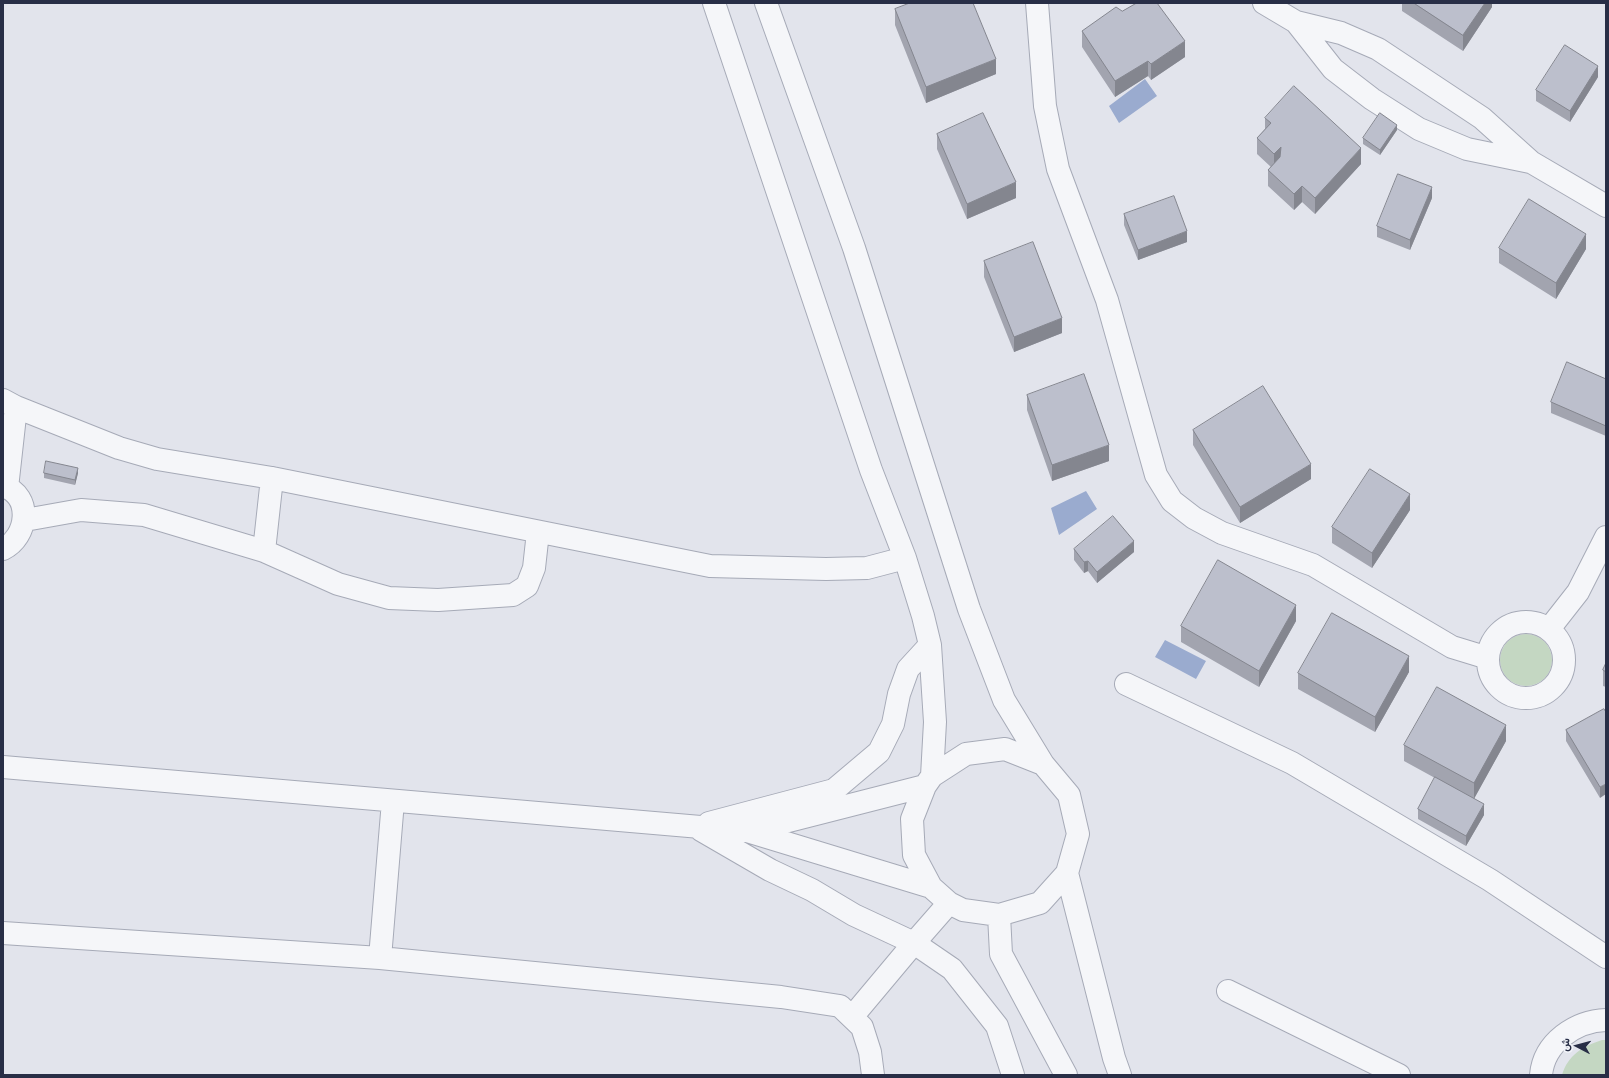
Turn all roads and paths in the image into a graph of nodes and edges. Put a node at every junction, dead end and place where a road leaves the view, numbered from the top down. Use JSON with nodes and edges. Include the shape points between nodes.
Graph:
{"nodes":[{"id":1,"x":714,"y":3,"type":"edge"},
{"id":2,"x":766,"y":3,"type":"edge"},
{"id":3,"x":1037,"y":3,"type":"edge"},
{"id":4,"x":1264,"y":3,"type":"edge"},
{"id":5,"x":1296,"y":22,"type":"junction"},
{"id":6,"x":1531,"y":162,"type":"junction"},
{"id":7,"x":1606,"y":206,"type":"edge"},
{"id":8,"x":10,"y":403,"type":"edge"},
{"id":9,"x":272,"y":478,"type":"junction"},
{"id":10,"x":5,"y":487,"type":"edge"},
{"id":11,"x":25,"y":520,"type":"junction"},
{"id":12,"x":538,"y":532,"type":"junction"},
{"id":13,"x":1606,"y":537,"type":"edge"},
{"id":14,"x":3,"y":550,"type":"edge"},
{"id":15,"x":264,"y":551,"type":"junction"},
{"id":16,"x":905,"y":558,"type":"junction"},
{"id":17,"x":1549,"y":630,"type":"junction"},
{"id":18,"x":930,"y":645,"type":"junction"},
{"id":19,"x":1488,"y":658,"type":"junction"},
{"id":20,"x":1126,"y":684,"type":"dead end"},
{"id":21,"x":1043,"y":764,"type":"junction"},
{"id":22,"x":3,"y":767,"type":"edge"},
{"id":23,"x":929,"y":781,"type":"junction"},
{"id":24,"x":393,"y":801,"type":"junction"},
{"id":25,"x":695,"y":827,"type":"junction"},
{"id":26,"x":747,"y":831,"type":"junction"},
{"id":27,"x":1067,"y":873,"type":"junction"},
{"id":28,"x":931,"y":887,"type":"junction"},
{"id":29,"x":949,"y":902,"type":"junction"},
{"id":30,"x":999,"y":915,"type":"junction"},
{"id":31,"x":3,"y":933,"type":"edge"},
{"id":32,"x":914,"y":943,"type":"junction"},
{"id":33,"x":1606,"y":957,"type":"edge"},
{"id":34,"x":380,"y":958,"type":"junction"},
{"id":35,"x":1228,"y":991,"type":"dead end"},
{"id":36,"x":852,"y":1017,"type":"junction"},
{"id":37,"x":1602,"y":1017,"type":"edge"},
{"id":38,"x":873,"y":1075,"type":"edge"},
{"id":39,"x":1013,"y":1075,"type":"edge"},
{"id":40,"x":1066,"y":1075,"type":"edge"},
{"id":41,"x":1120,"y":1075,"type":"edge"},
{"id":42,"x":1399,"y":1075,"type":"edge"},
{"id":43,"x":1541,"y":1075,"type":"edge"}],
"edges":[{"from":1,"to":16,"type":"street","via":[[871,470]]},
{"from":2,"to":21,"type":"street","via":[[854,248],[969,609],[1004,700]]},
{"from":3,"to":19,"type":"street","via":[[1045,106],[1058,169],[1107,300],[1156,476],[1172,502],[1194,518],[1222,532],[1313,565],[1452,647]]},
{"from":4,"to":5,"type":"street"},
{"from":5,"to":6,"type":"street","via":[[1341,33],[1378,48],[1482,118]]},
{"from":5,"to":6,"type":"street","via":[[1332,69],[1419,129],[1467,149]]},
{"from":6,"to":7,"type":"street"},
{"from":8,"to":9,"type":"street","via":[[118,448],[157,459]]},
{"from":8,"to":10,"type":"street"},
{"from":9,"to":12,"type":"street"},
{"from":9,"to":15,"type":"street"},
{"from":10,"to":11,"type":"street","via":[[15,493],[21,501]]},
{"from":11,"to":14,"type":"street","via":[[18,538]]},
{"from":11,"to":15,"type":"street","via":[[81,510],[144,515]]},
{"from":12,"to":15,"type":"street","via":[[534,568],[527,586],[513,595],[438,600],[388,598],[338,584]]},
{"from":12,"to":16,"type":"street","via":[[710,566],[867,568]]},
{"from":13,"to":17,"type":"street","via":[[1578,592]]},
{"from":16,"to":18,"type":"street"},
{"from":17,"to":19,"type":"street","via":[[1539,624],[1528,622],[1516,623],[1505,628],[1496,636]]},
{"from":17,"to":19,"type":"street","via":[[1558,639],[1563,651],[1564,664],[1560,677],[1553,687],[1542,695],[1530,698],[1516,697],[1504,692],[1495,682]]},
{"from":18,"to":23,"type":"street","via":[[935,722]]},
{"from":18,"to":25,"type":"street","via":[[908,669],[899,694],[893,724],[880,752],[834,790]]},
{"from":20,"to":33,"type":"street","via":[[1292,763],[1490,880]]},
{"from":21,"to":23,"type":"street","via":[[1005,749],[966,754]]},
{"from":21,"to":27,"type":"street","via":[[1069,795],[1071,801],[1078,834]]},
{"from":22,"to":24,"type":"street"},
{"from":23,"to":26,"type":"street"},
{"from":23,"to":28,"type":"street","via":[[912,819],[914,855]]},
{"from":24,"to":25,"type":"street"},
{"from":24,"to":34,"type":"street"},
{"from":25,"to":26,"type":"street"},
{"from":25,"to":32,"type":"street","via":[[854,915]]},
{"from":26,"to":28,"type":"street"},
{"from":27,"to":30,"type":"street","via":[[1040,903]]},
{"from":27,"to":41,"type":"street"},
{"from":28,"to":29,"type":"street"},
{"from":29,"to":30,"type":"street","via":[[963,910]]},
{"from":29,"to":32,"type":"street"},
{"from":30,"to":40,"type":"street","via":[[1001,954]]},
{"from":31,"to":34,"type":"street"},
{"from":32,"to":36,"type":"street"},
{"from":32,"to":39,"type":"street","via":[[952,969],[997,1026]]},
{"from":34,"to":36,"type":"street","via":[[781,997],[840,1006]]},
{"from":35,"to":42,"type":"street"},
{"from":36,"to":38,"type":"street","via":[[862,1027],[870,1052]]},
{"from":37,"to":43,"type":"street","via":[[1575,1026],[1560,1038],[1548,1054]]}]}
